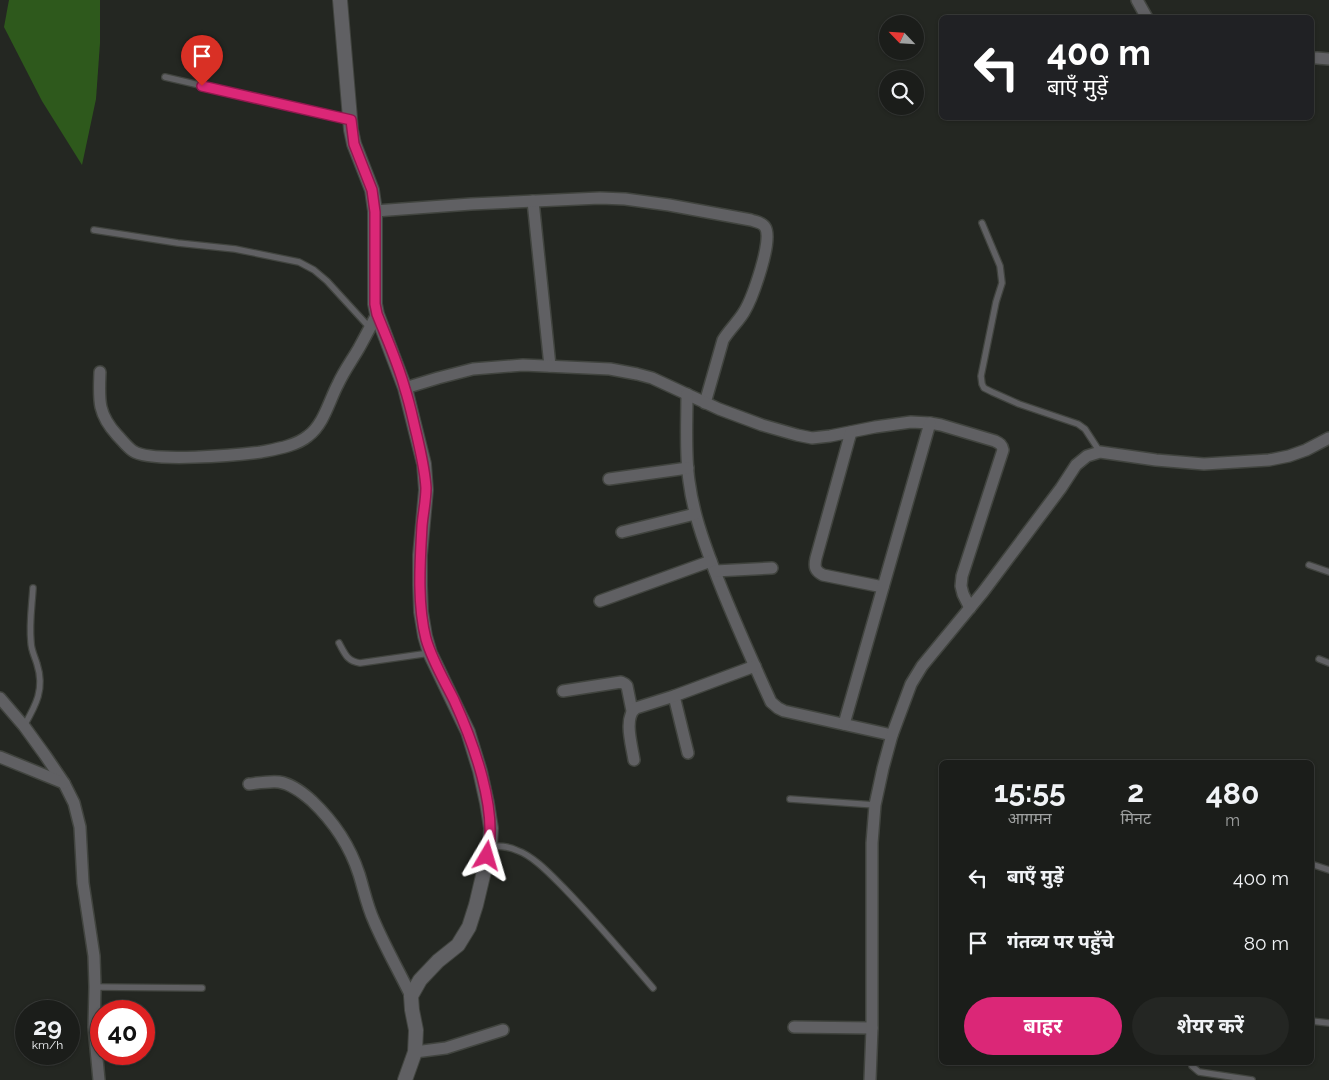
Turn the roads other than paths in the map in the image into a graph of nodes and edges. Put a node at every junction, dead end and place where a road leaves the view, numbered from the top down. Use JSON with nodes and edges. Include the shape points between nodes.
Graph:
{"nodes":[{"id":1,"x":340,"y":0,"type":"edge"},
{"id":2,"x":1137,"y":0,"type":"edge"},
{"id":3,"x":1145,"y":15,"type":"edge"},
{"id":4,"x":1314,"y":58,"type":"edge"},
{"id":5,"x":1329,"y":59,"type":"edge"},
{"id":6,"x":165,"y":77,"type":"dead end"},
{"id":7,"x":351,"y":120,"type":"junction"},
{"id":8,"x":533,"y":201,"type":"junction"},
{"id":9,"x":375,"y":212,"type":"junction"},
{"id":10,"x":982,"y":223,"type":"dead end"},
{"id":11,"x":94,"y":230,"type":"dead end"},
{"id":12,"x":377,"y":314,"type":"junction"},
{"id":13,"x":370,"y":328,"type":"junction"},
{"id":14,"x":550,"y":366,"type":"junction"},
{"id":15,"x":100,"y":372,"type":"dead end"},
{"id":16,"x":405,"y":388,"type":"junction"},
{"id":17,"x":687,"y":394,"type":"junction"},
{"id":18,"x":705,"y":403,"type":"junction"},
{"id":19,"x":930,"y":422,"type":"junction"},
{"id":20,"x":850,"y":432,"type":"junction"},
{"id":21,"x":1329,"y":438,"type":"edge"},
{"id":22,"x":1100,"y":452,"type":"junction"},
{"id":23,"x":688,"y":468,"type":"junction"},
{"id":24,"x":608,"y":479,"type":"dead end"},
{"id":25,"x":695,"y":514,"type":"junction"},
{"id":26,"x":622,"y":532,"type":"dead end"},
{"id":27,"x":1309,"y":565,"type":"dead end"},
{"id":28,"x":713,"y":566,"type":"junction"},
{"id":29,"x":772,"y":568,"type":"dead end"},
{"id":30,"x":1329,"y":572,"type":"edge"},
{"id":31,"x":883,"y":587,"type":"junction"},
{"id":32,"x":33,"y":588,"type":"dead end"},
{"id":33,"x":600,"y":601,"type":"dead end"},
{"id":34,"x":970,"y":608,"type":"junction"},
{"id":35,"x":340,"y":643,"type":"dead end"},
{"id":36,"x":430,"y":653,"type":"junction"},
{"id":37,"x":1318,"y":659,"type":"dead end"},
{"id":38,"x":1329,"y":663,"type":"edge"},
{"id":39,"x":755,"y":666,"type":"junction"},
{"id":40,"x":563,"y":691,"type":"dead end"},
{"id":41,"x":674,"y":696,"type":"junction"},
{"id":42,"x":0,"y":698,"type":"edge"},
{"id":43,"x":632,"y":711,"type":"junction"},
{"id":44,"x":844,"y":724,"type":"junction"},
{"id":45,"x":24,"y":726,"type":"junction"},
{"id":46,"x":892,"y":735,"type":"junction"},
{"id":47,"x":688,"y":752,"type":"dead end"},
{"id":48,"x":0,"y":756,"type":"edge"},
{"id":49,"x":634,"y":760,"type":"dead end"},
{"id":50,"x":64,"y":783,"type":"junction"},
{"id":51,"x":249,"y":784,"type":"dead end"},
{"id":52,"x":790,"y":799,"type":"dead end"},
{"id":53,"x":875,"y":805,"type":"junction"},
{"id":54,"x":490,"y":846,"type":"junction"},
{"id":55,"x":1314,"y":865,"type":"edge"},
{"id":56,"x":1329,"y":870,"type":"edge"},
{"id":57,"x":95,"y":987,"type":"junction"},
{"id":58,"x":202,"y":988,"type":"dead end"},
{"id":59,"x":653,"y":988,"type":"dead end"},
{"id":60,"x":411,"y":996,"type":"junction"},
{"id":61,"x":1314,"y":1021,"type":"edge"},
{"id":62,"x":1329,"y":1023,"type":"edge"},
{"id":63,"x":794,"y":1027,"type":"dead end"},
{"id":64,"x":872,"y":1028,"type":"junction"},
{"id":65,"x":503,"y":1030,"type":"dead end"},
{"id":66,"x":415,"y":1052,"type":"junction"},
{"id":67,"x":1192,"y":1065,"type":"edge"},
{"id":68,"x":99,"y":1080,"type":"edge"},
{"id":69,"x":405,"y":1080,"type":"edge"},
{"id":70,"x":870,"y":1080,"type":"edge"},
{"id":71,"x":1252,"y":1080,"type":"edge"}],
"edges":[{"from":1,"to":7,"type":"street"},
{"from":2,"to":3,"type":"street"},
{"from":4,"to":5,"type":"street"},
{"from":6,"to":7,"type":"lane"},
{"from":7,"to":9,"type":"street","via":[[354,144],[372,190]]},
{"from":8,"to":9,"type":"street"},
{"from":8,"to":14,"type":"street"},
{"from":8,"to":18,"type":"street","via":[[625,199],[751,220],[764,225],[768,235],[763,263],[748,306],[724,340]]},
{"from":9,"to":12,"type":"street"},
{"from":10,"to":22,"type":"lane","via":[[1000,266],[1002,283],[981,376],[984,388],[1078,424]]},
{"from":11,"to":13,"type":"lane","via":[[235,249],[299,262],[328,281]]},
{"from":12,"to":13,"type":"street"},
{"from":12,"to":16,"type":"street"},
{"from":13,"to":15,"type":"street","via":[[310,436],[300,442],[263,451],[160,457],[134,452],[101,412]]},
{"from":14,"to":16,"type":"street","via":[[473,369]]},
{"from":14,"to":17,"type":"street","via":[[610,369],[637,374]]},
{"from":16,"to":36,"type":"street","via":[[424,464],[426,490],[420,586]]},
{"from":17,"to":18,"type":"street"},
{"from":17,"to":23,"type":"street"},
{"from":18,"to":20,"type":"street","via":[[812,438]]},
{"from":19,"to":20,"type":"street"},
{"from":19,"to":31,"type":"street"},
{"from":19,"to":34,"type":"street","via":[[994,440],[1003,450],[962,576],[963,594]]},
{"from":20,"to":31,"type":"street","via":[[815,568],[823,575]]},
{"from":21,"to":22,"type":"street","via":[[1289,456],[1204,464]]},
{"from":22,"to":34,"type":"street","via":[[1087,456],[1076,465],[1034,526]]},
{"from":23,"to":24,"type":"street"},
{"from":23,"to":25,"type":"street"},
{"from":25,"to":26,"type":"street"},
{"from":25,"to":28,"type":"street"},
{"from":27,"to":30,"type":"lane"},
{"from":28,"to":29,"type":"street"},
{"from":28,"to":33,"type":"street"},
{"from":28,"to":39,"type":"street"},
{"from":31,"to":44,"type":"street"},
{"from":32,"to":45,"type":"lane","via":[[31,643],[41,681],[40,695]]},
{"from":34,"to":46,"type":"street","via":[[911,684]]},
{"from":35,"to":36,"type":"lane","via":[[353,662]]},
{"from":36,"to":54,"type":"street","via":[[468,732],[488,811]]},
{"from":37,"to":38,"type":"lane"},
{"from":39,"to":41,"type":"street"},
{"from":39,"to":44,"type":"street","via":[[771,702],[778,708]]},
{"from":40,"to":43,"type":"street","via":[[621,682],[626,686]]},
{"from":41,"to":43,"type":"street"},
{"from":41,"to":47,"type":"street"},
{"from":42,"to":45,"type":"street"},
{"from":43,"to":49,"type":"street","via":[[629,721]]},
{"from":44,"to":46,"type":"street"},
{"from":45,"to":50,"type":"street"},
{"from":46,"to":53,"type":"street"},
{"from":48,"to":50,"type":"street"},
{"from":50,"to":57,"type":"street","via":[[74,803],[80,827]]},
{"from":51,"to":60,"type":"street","via":[[278,782],[290,785],[321,810],[338,831],[350,852],[373,919]]},
{"from":52,"to":53,"type":"lane"},
{"from":53,"to":64,"type":"street"},
{"from":54,"to":59,"type":"lane","via":[[516,850],[548,872]]},
{"from":54,"to":60,"type":"street","via":[[469,927],[458,945],[438,960],[420,980]]},
{"from":55,"to":56,"type":"lane"},
{"from":57,"to":58,"type":"lane"},
{"from":57,"to":68,"type":"street","via":[[94,1027]]},
{"from":60,"to":66,"type":"street","via":[[416,1030]]},
{"from":61,"to":62,"type":"lane"},
{"from":63,"to":64,"type":"street"},
{"from":64,"to":70,"type":"street"},
{"from":65,"to":66,"type":"street","via":[[446,1048]]},
{"from":66,"to":69,"type":"street"},
{"from":67,"to":71,"type":"lane","via":[[1199,1072]]}]}
